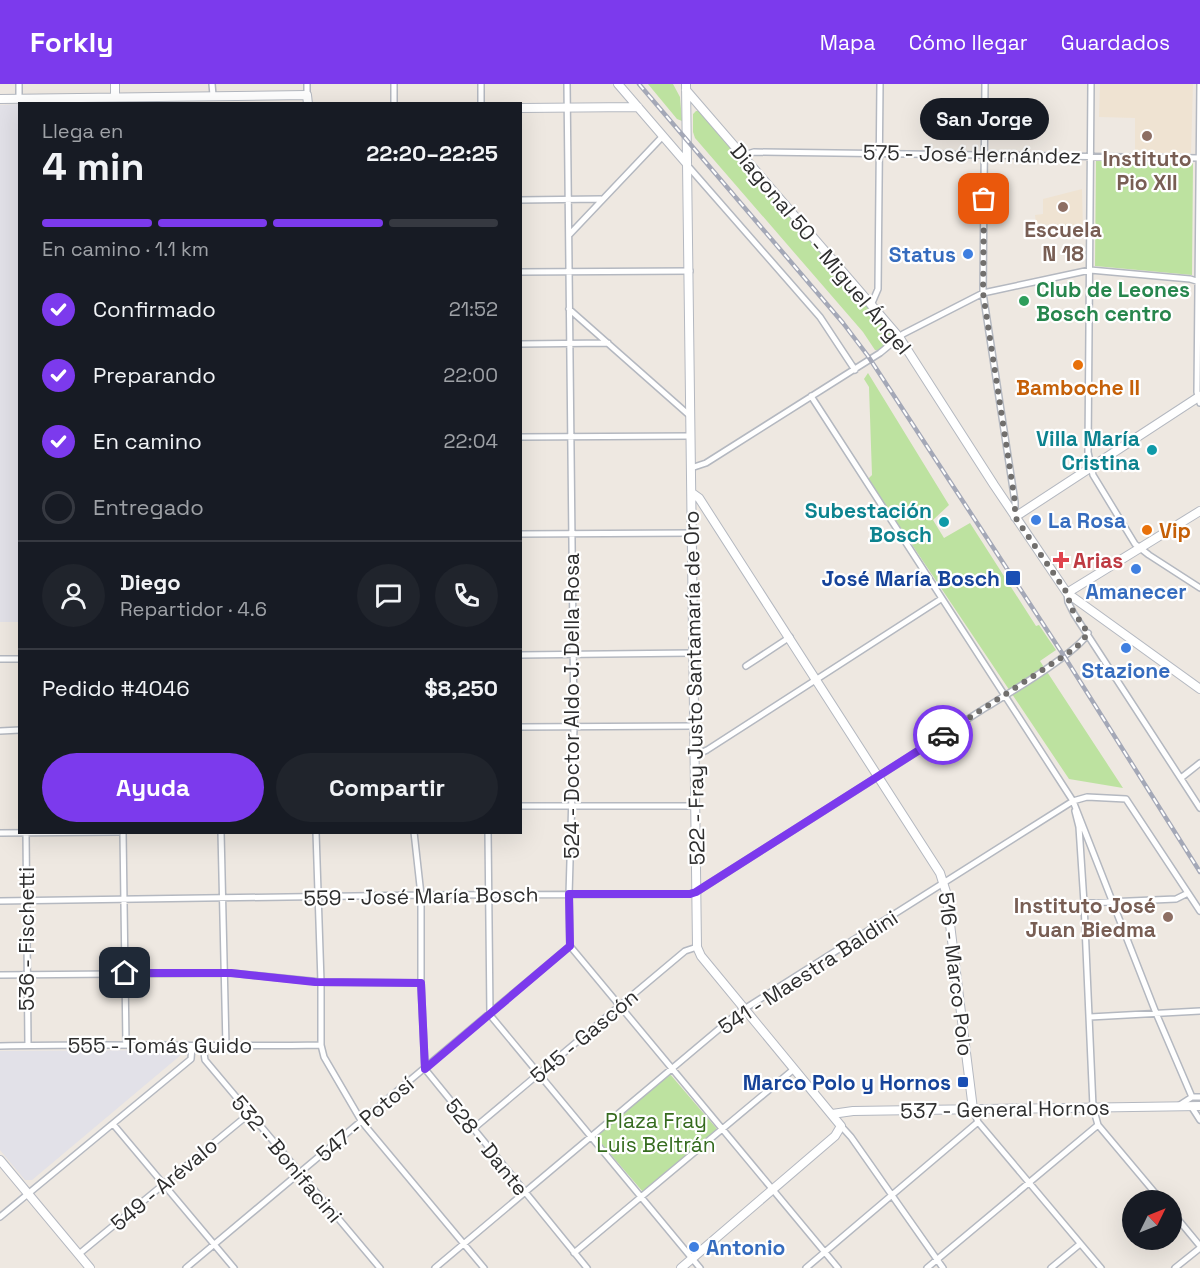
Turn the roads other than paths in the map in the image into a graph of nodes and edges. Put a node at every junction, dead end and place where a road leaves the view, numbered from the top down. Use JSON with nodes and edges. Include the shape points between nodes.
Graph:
{"nodes":[{"id":1,"x":19,"y":84,"type":"edge"},
{"id":2,"x":115,"y":84,"type":"edge"},
{"id":3,"x":212,"y":84,"type":"edge"},
{"id":4,"x":307,"y":84,"type":"edge"},
{"id":5,"x":394,"y":84,"type":"edge"},
{"id":6,"x":481,"y":84,"type":"edge"},
{"id":7,"x":567,"y":84,"type":"edge"},
{"id":8,"x":618,"y":84,"type":"edge"},
{"id":9,"x":880,"y":84,"type":"edge"},
{"id":10,"x":985,"y":84,"type":"edge"},
{"id":11,"x":1091,"y":84,"type":"edge"},
{"id":12,"x":1200,"y":84,"type":"edge"},
{"id":13,"x":685,"y":86,"type":"edge"},
{"id":14,"x":213,"y":95,"type":"junction"},
{"id":15,"x":115,"y":97,"type":"junction"},
{"id":16,"x":19,"y":98,"type":"junction"},
{"id":17,"x":0,"y":99,"type":"edge"},
{"id":18,"x":307,"y":99,"type":"edge"},
{"id":19,"x":394,"y":102,"type":"edge"},
{"id":20,"x":481,"y":102,"type":"edge"},
{"id":21,"x":638,"y":107,"type":"junction"},
{"id":22,"x":522,"y":108,"type":"edge"},
{"id":23,"x":567,"y":108,"type":"junction"},
{"id":24,"x":662,"y":137,"type":"junction"},
{"id":25,"x":880,"y":153,"type":"junction"},
{"id":26,"x":744,"y":154,"type":"junction"},
{"id":27,"x":984,"y":155,"type":"junction"},
{"id":28,"x":1089,"y":156,"type":"junction"},
{"id":29,"x":1200,"y":158,"type":"edge"},
{"id":30,"x":687,"y":164,"type":"junction"},
{"id":31,"x":568,"y":199,"type":"junction"},
{"id":32,"x":601,"y":199,"type":"junction"},
{"id":33,"x":522,"y":200,"type":"edge"},
{"id":34,"x":569,"y":235,"type":"junction"},
{"id":35,"x":1090,"y":270,"type":"junction"},
{"id":36,"x":569,"y":271,"type":"junction"},
{"id":37,"x":690,"y":271,"type":"junction"},
{"id":38,"x":522,"y":272,"type":"edge"},
{"id":39,"x":1198,"y":281,"type":"edge"},
{"id":40,"x":983,"y":293,"type":"junction"},
{"id":41,"x":872,"y":303,"type":"junction"},
{"id":42,"x":569,"y":309,"type":"junction"},
{"id":43,"x":899,"y":336,"type":"junction"},
{"id":44,"x":522,"y":344,"type":"edge"},
{"id":45,"x":569,"y":344,"type":"junction"},
{"id":46,"x":608,"y":344,"type":"junction"},
{"id":47,"x":855,"y":370,"type":"junction"},
{"id":48,"x":811,"y":396,"type":"junction"},
{"id":49,"x":1199,"y":399,"type":"edge"},
{"id":50,"x":689,"y":415,"type":"junction"},
{"id":51,"x":690,"y":436,"type":"junction"},
{"id":52,"x":522,"y":437,"type":"edge"},
{"id":53,"x":571,"y":437,"type":"junction"},
{"id":54,"x":691,"y":468,"type":"junction"},
{"id":55,"x":1090,"y":468,"type":"junction"},
{"id":56,"x":692,"y":493,"type":"junction"},
{"id":57,"x":1200,"y":511,"type":"edge"},
{"id":58,"x":1015,"y":517,"type":"junction"},
{"id":59,"x":692,"y":533,"type":"junction"},
{"id":60,"x":522,"y":534,"type":"edge"},
{"id":61,"x":572,"y":534,"type":"junction"},
{"id":62,"x":1140,"y":549,"type":"junction"},
{"id":63,"x":1200,"y":588,"type":"edge"},
{"id":64,"x":1067,"y":593,"type":"junction"},
{"id":65,"x":941,"y":599,"type":"junction"},
{"id":66,"x":1088,"y":633,"type":"junction"},
{"id":67,"x":790,"y":638,"type":"junction"},
{"id":68,"x":692,"y":653,"type":"junction"},
{"id":69,"x":573,"y":654,"type":"junction"},
{"id":70,"x":522,"y":655,"type":"edge"},
{"id":71,"x":0,"y":659,"type":"edge"},
{"id":72,"x":18,"y":659,"type":"edge"},
{"id":73,"x":746,"y":666,"type":"dead end"},
{"id":74,"x":817,"y":680,"type":"junction"},
{"id":75,"x":1200,"y":689,"type":"edge"},
{"id":76,"x":1004,"y":696,"type":"junction"},
{"id":77,"x":693,"y":726,"type":"junction"},
{"id":78,"x":522,"y":727,"type":"edge"},
{"id":79,"x":574,"y":727,"type":"junction"},
{"id":80,"x":0,"y":730,"type":"edge"},
{"id":81,"x":18,"y":730,"type":"edge"},
{"id":82,"x":694,"y":756,"type":"junction"},
{"id":83,"x":1200,"y":763,"type":"edge"},
{"id":84,"x":878,"y":777,"type":"junction"},
{"id":85,"x":1181,"y":778,"type":"junction"},
{"id":86,"x":1073,"y":801,"type":"junction"},
{"id":87,"x":522,"y":806,"type":"edge"},
{"id":88,"x":572,"y":806,"type":"junction"},
{"id":89,"x":694,"y":806,"type":"junction"},
{"id":90,"x":1200,"y":808,"type":"edge"},
{"id":91,"x":0,"y":833,"type":"edge"},
{"id":92,"x":18,"y":833,"type":"edge"},
{"id":93,"x":26,"y":834,"type":"edge"},
{"id":94,"x":121,"y":834,"type":"edge"},
{"id":95,"x":221,"y":834,"type":"edge"},
{"id":96,"x":316,"y":834,"type":"edge"},
{"id":97,"x":414,"y":834,"type":"edge"},
{"id":98,"x":489,"y":834,"type":"edge"},
{"id":99,"x":944,"y":882,"type":"junction"},
{"id":100,"x":696,"y":892,"type":"junction"},
{"id":101,"x":1188,"y":893,"type":"junction"},
{"id":102,"x":569,"y":894,"type":"junction"},
{"id":103,"x":421,"y":895,"type":"junction"},
{"id":104,"x":488,"y":895,"type":"junction"},
{"id":105,"x":319,"y":897,"type":"junction"},
{"id":106,"x":222,"y":899,"type":"junction"},
{"id":107,"x":123,"y":900,"type":"junction"},
{"id":108,"x":0,"y":901,"type":"edge"},
{"id":109,"x":26,"y":901,"type":"junction"},
{"id":110,"x":1112,"y":901,"type":"junction"},
{"id":111,"x":1084,"y":903,"type":"junction"},
{"id":112,"x":1200,"y":911,"type":"edge"},
{"id":113,"x":570,"y":946,"type":"junction"},
{"id":114,"x":697,"y":947,"type":"junction"},
{"id":115,"x":125,"y":973,"type":"junction"},
{"id":116,"x":223,"y":973,"type":"junction"},
{"id":117,"x":0,"y":975,"type":"edge"},
{"id":118,"x":26,"y":975,"type":"junction"},
{"id":119,"x":321,"y":982,"type":"junction"},
{"id":120,"x":421,"y":983,"type":"junction"},
{"id":121,"x":619,"y":1006,"type":"junction"},
{"id":122,"x":744,"y":1010,"type":"junction"},
{"id":123,"x":1200,"y":1011,"type":"edge"},
{"id":124,"x":1156,"y":1013,"type":"junction"},
{"id":125,"x":490,"y":1015,"type":"junction"},
{"id":126,"x":1090,"y":1017,"type":"junction"},
{"id":127,"x":126,"y":1044,"type":"junction"},
{"id":128,"x":28,"y":1045,"type":"junction"},
{"id":129,"x":321,"y":1045,"type":"junction"},
{"id":130,"x":0,"y":1046,"type":"edge"},
{"id":131,"x":192,"y":1046,"type":"junction"},
{"id":132,"x":203,"y":1046,"type":"junction"},
{"id":133,"x":226,"y":1046,"type":"junction"},
{"id":134,"x":425,"y":1069,"type":"junction"},
{"id":135,"x":671,"y":1069,"type":"junction"},
{"id":136,"x":794,"y":1069,"type":"junction"},
{"id":137,"x":539,"y":1074,"type":"junction"},
{"id":138,"x":1200,"y":1097,"type":"edge"},
{"id":139,"x":1194,"y":1103,"type":"edge"},
{"id":140,"x":1093,"y":1107,"type":"junction"},
{"id":141,"x":973,"y":1109,"type":"junction"},
{"id":142,"x":249,"y":1114,"type":"junction"},
{"id":143,"x":832,"y":1114,"type":"junction"},
{"id":144,"x":1200,"y":1120,"type":"edge"},
{"id":145,"x":362,"y":1122,"type":"junction"},
{"id":146,"x":978,"y":1122,"type":"junction"},
{"id":147,"x":113,"y":1124,"type":"junction"},
{"id":148,"x":1098,"y":1125,"type":"junction"},
{"id":149,"x":841,"y":1126,"type":"junction"},
{"id":150,"x":473,"y":1129,"type":"junction"},
{"id":151,"x":722,"y":1130,"type":"junction"},
{"id":152,"x":592,"y":1136,"type":"junction"},
{"id":153,"x":0,"y":1160,"type":"edge"},
{"id":154,"x":299,"y":1173,"type":"junction"},
{"id":155,"x":1028,"y":1183,"type":"junction"},
{"id":156,"x":164,"y":1184,"type":"junction"},
{"id":157,"x":773,"y":1190,"type":"junction"},
{"id":158,"x":1153,"y":1190,"type":"edge"},
{"id":159,"x":524,"y":1192,"type":"junction"},
{"id":160,"x":28,"y":1193,"type":"junction"},
{"id":161,"x":892,"y":1194,"type":"junction"},
{"id":162,"x":641,"y":1197,"type":"junction"},
{"id":163,"x":0,"y":1217,"type":"edge"},
{"id":164,"x":1182,"y":1224,"type":"edge"},
{"id":165,"x":214,"y":1244,"type":"junction"},
{"id":166,"x":463,"y":1244,"type":"junction"},
{"id":167,"x":1080,"y":1244,"type":"junction"},
{"id":168,"x":1200,"y":1247,"type":"edge"},
{"id":169,"x":825,"y":1252,"type":"junction"},
{"id":170,"x":574,"y":1253,"type":"junction"},
{"id":171,"x":79,"y":1254,"type":"junction"},
{"id":172,"x":692,"y":1258,"type":"junction"},
{"id":173,"x":937,"y":1260,"type":"junction"},
{"id":174,"x":90,"y":1268,"type":"edge"},
{"id":175,"x":186,"y":1268,"type":"edge"},
{"id":176,"x":234,"y":1268,"type":"edge"},
{"id":177,"x":380,"y":1268,"type":"edge"},
{"id":178,"x":435,"y":1268,"type":"edge"},
{"id":179,"x":484,"y":1268,"type":"edge"},
{"id":180,"x":587,"y":1268,"type":"edge"},
{"id":181,"x":681,"y":1268,"type":"edge"},
{"id":182,"x":700,"y":1268,"type":"edge"},
{"id":183,"x":806,"y":1268,"type":"edge"},
{"id":184,"x":838,"y":1268,"type":"edge"},
{"id":185,"x":927,"y":1268,"type":"edge"},
{"id":186,"x":943,"y":1268,"type":"edge"},
{"id":187,"x":1051,"y":1268,"type":"edge"},
{"id":188,"x":1101,"y":1268,"type":"edge"},
{"id":189,"x":1175,"y":1268,"type":"edge"}],
"edges":[{"from":1,"to":16,"type":"street"},
{"from":2,"to":15,"type":"street"},
{"from":3,"to":14,"type":"street"},
{"from":4,"to":18,"type":"street"},
{"from":5,"to":19,"type":"street"},
{"from":6,"to":20,"type":"street"},
{"from":7,"to":23,"type":"street","name":"524 - Doctor Aldo J. Della Rosa"},
{"from":8,"to":21,"type":"street"},
{"from":9,"to":25,"type":"street"},
{"from":10,"to":27,"type":"street"},
{"from":11,"to":28,"type":"street"},
{"from":12,"to":29,"type":"street"},
{"from":13,"to":26,"type":"street","name":"Diagonal 50 - Miguel Ángel"},
{"from":13,"to":30,"type":"street","name":"522 - Fray Justo Santamaría de Oro"},
{"from":14,"to":15,"type":"street"},
{"from":14,"to":18,"type":"street"},
{"from":15,"to":16,"type":"street"},
{"from":16,"to":17,"type":"street"},
{"from":21,"to":23,"type":"street"},
{"from":21,"to":24,"type":"street"},
{"from":22,"to":23,"type":"street"},
{"from":23,"to":31,"type":"street","name":"524 - Doctor Aldo J. Della Rosa"},
{"from":24,"to":30,"type":"street"},
{"from":24,"to":32,"type":"street"},
{"from":25,"to":26,"type":"street","name":"575 - José Hernández"},
{"from":25,"to":27,"type":"street","name":"575 - José Hernández"},
{"from":25,"to":41,"type":"street","via":[[878,289]]},
{"from":26,"to":41,"type":"street","name":"Diagonal 50 - Miguel Ángel"},
{"from":27,"to":28,"type":"street","name":"575 - José Hernández"},
{"from":27,"to":40,"type":"street"},
{"from":28,"to":29,"type":"street","name":"575 - José Hernández"},
{"from":28,"to":35,"type":"street"},
{"from":29,"to":39,"type":"street"},
{"from":30,"to":37,"type":"street","name":"522 - Fray Justo Santamaría de Oro"},
{"from":30,"to":47,"type":"street","via":[[820,317]]},
{"from":31,"to":32,"type":"street"},
{"from":31,"to":33,"type":"street"},
{"from":31,"to":34,"type":"street","name":"524 - Doctor Aldo J. Della Rosa"},
{"from":32,"to":34,"type":"street"},
{"from":34,"to":36,"type":"street","name":"524 - Doctor Aldo J. Della Rosa"},
{"from":35,"to":39,"type":"street"},
{"from":35,"to":40,"type":"street"},
{"from":35,"to":55,"type":"street"},
{"from":36,"to":37,"type":"street"},
{"from":36,"to":38,"type":"street"},
{"from":36,"to":42,"type":"street","name":"524 - Doctor Aldo J. Della Rosa"},
{"from":37,"to":50,"type":"street","name":"522 - Fray Justo Santamaría de Oro"},
{"from":39,"to":49,"type":"street"},
{"from":40,"to":43,"type":"street"},
{"from":40,"to":58,"type":"street"},
{"from":41,"to":43,"type":"street","name":"Diagonal 50 - Miguel Ángel"},
{"from":42,"to":45,"type":"street","name":"524 - Doctor Aldo J. Della Rosa"},
{"from":42,"to":46,"type":"street"},
{"from":43,"to":47,"type":"street"},
{"from":43,"to":58,"type":"street","name":"Diagonal 50 - Miguel Ángel"},
{"from":44,"to":45,"type":"street"},
{"from":45,"to":46,"type":"street"},
{"from":45,"to":53,"type":"street","name":"524 - Doctor Aldo J. Della Rosa"},
{"from":46,"to":50,"type":"street"},
{"from":47,"to":48,"type":"street"},
{"from":48,"to":54,"type":"street","via":[[706,463]]},
{"from":48,"to":65,"type":"street"},
{"from":49,"to":55,"type":"street"},
{"from":50,"to":51,"type":"street","name":"522 - Fray Justo Santamaría de Oro"},
{"from":51,"to":53,"type":"street"},
{"from":51,"to":54,"type":"street","name":"522 - Fray Justo Santamaría de Oro"},
{"from":52,"to":53,"type":"street"},
{"from":53,"to":61,"type":"street","name":"524 - Doctor Aldo J. Della Rosa"},
{"from":54,"to":56,"type":"street","name":"522 - Fray Justo Santamaría de Oro"},
{"from":55,"to":58,"type":"street"},
{"from":55,"to":62,"type":"street"},
{"from":56,"to":59,"type":"street","name":"522 - Fray Justo Santamaría de Oro"},
{"from":56,"to":67,"type":"street","name":"516 - Marco Polo"},
{"from":57,"to":62,"type":"street"},
{"from":58,"to":64,"type":"street","name":"Diagonal 50 - Miguel Ángel"},
{"from":59,"to":61,"type":"street"},
{"from":59,"to":68,"type":"street","name":"522 - Fray Justo Santamaría de Oro"},
{"from":60,"to":61,"type":"street"},
{"from":61,"to":69,"type":"street","name":"524 - Doctor Aldo J. Della Rosa"},
{"from":62,"to":63,"type":"street"},
{"from":62,"to":64,"type":"street"},
{"from":64,"to":66,"type":"street","name":"Diagonal 50 - Miguel Ángel","via":[[1071,608]]},
{"from":64,"to":75,"type":"street"},
{"from":65,"to":74,"type":"street"},
{"from":65,"to":76,"type":"street"},
{"from":66,"to":76,"type":"street","name":"559 - José María Bosch","via":[[1067,654]]},
{"from":66,"to":85,"type":"street","name":"Diagonal 50 - Miguel Ángel"},
{"from":67,"to":73,"type":"street"},
{"from":67,"to":74,"type":"street","name":"516 - Marco Polo"},
{"from":68,"to":69,"type":"street"},
{"from":68,"to":77,"type":"street","name":"522 - Fray Justo Santamaría de Oro"},
{"from":69,"to":70,"type":"street"},
{"from":69,"to":79,"type":"street","name":"524 - Doctor Aldo J. Della Rosa"},
{"from":71,"to":72,"type":"street"},
{"from":74,"to":82,"type":"street"},
{"from":74,"to":84,"type":"street","name":"516 - Marco Polo"},
{"from":76,"to":84,"type":"street","name":"559 - José María Bosch"},
{"from":76,"to":86,"type":"street"},
{"from":77,"to":79,"type":"street"},
{"from":77,"to":82,"type":"street","name":"522 - Fray Justo Santamaría de Oro"},
{"from":78,"to":79,"type":"street"},
{"from":79,"to":88,"type":"street","name":"524 - Doctor Aldo J. Della Rosa"},
{"from":80,"to":81,"type":"street"},
{"from":82,"to":89,"type":"street","name":"522 - Fray Justo Santamaría de Oro"},
{"from":83,"to":85,"type":"street"},
{"from":84,"to":99,"type":"street","name":"516 - Marco Polo"},
{"from":84,"to":100,"type":"street","name":"559 - José María Bosch"},
{"from":85,"to":90,"type":"street","name":"Diagonal 50 - Miguel Ángel"},
{"from":86,"to":99,"type":"street","name":"541 - Maestra Baldini"},
{"from":86,"to":101,"type":"street","name":"541 - Maestra Baldini","via":[[1087,797],[1126,799]]},
{"from":86,"to":110,"type":"street"},
{"from":86,"to":111,"type":"street","via":[[1079,827]]},
{"from":87,"to":88,"type":"street"},
{"from":88,"to":89,"type":"street"},
{"from":88,"to":102,"type":"street","name":"524 - Doctor Aldo J. Della Rosa"},
{"from":89,"to":100,"type":"street","name":"522 - Fray Justo Santamaría de Oro"},
{"from":91,"to":92,"type":"street"},
{"from":93,"to":109,"type":"street","name":"536 - Fischetti"},
{"from":94,"to":107,"type":"street"},
{"from":95,"to":106,"type":"street"},
{"from":96,"to":105,"type":"street"},
{"from":97,"to":103,"type":"street"},
{"from":98,"to":104,"type":"street"},
{"from":99,"to":122,"type":"street","name":"541 - Maestra Baldini"},
{"from":99,"to":141,"type":"street","name":"516 - Marco Polo"},
{"from":100,"to":102,"type":"street","name":"559 - José María Bosch"},
{"from":100,"to":114,"type":"street","name":"522 - Fray Justo Santamaría de Oro"},
{"from":101,"to":110,"type":"street","via":[[1176,899]]},
{"from":101,"to":112,"type":"street"},
{"from":102,"to":104,"type":"street","name":"559 - José María Bosch"},
{"from":102,"to":113,"type":"street","name":"524 - Doctor Aldo J. Della Rosa"},
{"from":103,"to":104,"type":"street","name":"559 - José María Bosch"},
{"from":103,"to":105,"type":"street","name":"559 - José María Bosch"},
{"from":103,"to":120,"type":"street"},
{"from":104,"to":125,"type":"street"},
{"from":105,"to":106,"type":"street","name":"559 - José María Bosch"},
{"from":105,"to":119,"type":"street"},
{"from":106,"to":107,"type":"street","name":"559 - José María Bosch"},
{"from":106,"to":116,"type":"street"},
{"from":107,"to":109,"type":"street","name":"559 - José María Bosch"},
{"from":107,"to":115,"type":"street"},
{"from":108,"to":109,"type":"street","name":"559 - José María Bosch"},
{"from":109,"to":118,"type":"street","name":"536 - Fischetti"},
{"from":110,"to":111,"type":"street"},
{"from":110,"to":124,"type":"street"},
{"from":111,"to":126,"type":"street"},
{"from":113,"to":121,"type":"street"},
{"from":113,"to":125,"type":"street","name":"547 - Potosí"},
{"from":114,"to":121,"type":"street","name":"545 - Gascón","via":[[685,951]]},
{"from":114,"to":122,"type":"street"},
{"from":115,"to":116,"type":"street"},
{"from":115,"to":118,"type":"street"},
{"from":115,"to":127,"type":"street"},
{"from":116,"to":119,"type":"street"},
{"from":116,"to":133,"type":"street"},
{"from":117,"to":118,"type":"street"},
{"from":118,"to":128,"type":"street","name":"536 - Fischetti"},
{"from":119,"to":120,"type":"street"},
{"from":119,"to":129,"type":"street"},
{"from":120,"to":134,"type":"street"},
{"from":121,"to":135,"type":"street"},
{"from":121,"to":137,"type":"street","name":"545 - Gascón"},
{"from":122,"to":135,"type":"street","name":"541 - Maestra Baldini"},
{"from":122,"to":136,"type":"street"},
{"from":123,"to":124,"type":"street"},
{"from":124,"to":126,"type":"street"},
{"from":124,"to":139,"type":"street"},
{"from":125,"to":134,"type":"street","name":"547 - Potosí"},
{"from":125,"to":137,"type":"street"},
{"from":126,"to":140,"type":"street"},
{"from":127,"to":128,"type":"street","name":"555 - Tomás Guido"},
{"from":127,"to":131,"type":"street","name":"555 - Tomás Guido"},
{"from":128,"to":130,"type":"street","name":"555 - Tomás Guido"},
{"from":129,"to":133,"type":"street","name":"555 - Tomás Guido"},
{"from":129,"to":145,"type":"street"},
{"from":131,"to":132,"type":"street","name":"555 - Tomás Guido"},
{"from":131,"to":147,"type":"street","via":[[191,1059]]},
{"from":132,"to":133,"type":"street","name":"555 - Tomás Guido"},
{"from":132,"to":142,"type":"street","name":"532 - Bonifacini","via":[[205,1060]]},
{"from":134,"to":145,"type":"street","name":"547 - Potosí"},
{"from":134,"to":150,"type":"street","name":"528 - Dante"},
{"from":135,"to":151,"type":"street"},
{"from":135,"to":152,"type":"street","name":"541 - Maestra Baldini"},
{"from":136,"to":143,"type":"street"},
{"from":136,"to":151,"type":"street"},
{"from":137,"to":150,"type":"street","name":"545 - Gascón"},
{"from":137,"to":152,"type":"street"},
{"from":138,"to":139,"type":"street","name":"537 - General Hornos"},
{"from":139,"to":140,"type":"street","name":"537 - General Hornos"},
{"from":139,"to":144,"type":"street"},
{"from":140,"to":141,"type":"street","name":"537 - General Hornos"},
{"from":140,"to":148,"type":"street"},
{"from":141,"to":143,"type":"street","name":"537 - General Hornos"},
{"from":141,"to":146,"type":"street","name":"516 - Marco Polo"},
{"from":142,"to":154,"type":"street","name":"532 - Bonifacini"},
{"from":142,"to":156,"type":"street","name":"549 - Arévalo"},
{"from":143,"to":149,"type":"street"},
{"from":145,"to":154,"type":"street","name":"547 - Potosí"},
{"from":145,"to":166,"type":"street"},
{"from":146,"to":155,"type":"street","name":"516 - Marco Polo"},
{"from":146,"to":161,"type":"street"},
{"from":147,"to":156,"type":"street"},
{"from":147,"to":160,"type":"street"},
{"from":148,"to":155,"type":"street"},
{"from":148,"to":158,"type":"street"},
{"from":149,"to":157,"type":"street","via":[[835,1136]]},
{"from":149,"to":161,"type":"street"},
{"from":150,"to":159,"type":"street","name":"528 - Dante"},
{"from":151,"to":157,"type":"street"},
{"from":151,"to":162,"type":"street"},
{"from":152,"to":159,"type":"street","name":"541 - Maestra Baldini"},
{"from":152,"to":162,"type":"street"},
{"from":153,"to":160,"type":"street"},
{"from":154,"to":165,"type":"street","name":"547 - Potosí"},
{"from":154,"to":177,"type":"street","name":"532 - Bonifacini"},
{"from":155,"to":167,"type":"street","name":"516 - Marco Polo"},
{"from":155,"to":173,"type":"street"},
{"from":156,"to":165,"type":"street"},
{"from":156,"to":171,"type":"street","name":"549 - Arévalo"},
{"from":157,"to":169,"type":"street"},
{"from":157,"to":172,"type":"street"},
{"from":159,"to":166,"type":"street","name":"541 - Maestra Baldini"},
{"from":159,"to":170,"type":"street","name":"528 - Dante"},
{"from":160,"to":163,"type":"street"},
{"from":160,"to":171,"type":"street"},
{"from":161,"to":169,"type":"street"},
{"from":161,"to":173,"type":"street"},
{"from":162,"to":170,"type":"street"},
{"from":162,"to":172,"type":"street"},
{"from":164,"to":168,"type":"street"},
{"from":165,"to":175,"type":"street","name":"547 - Potosí"},
{"from":165,"to":176,"type":"street"},
{"from":166,"to":178,"type":"street","name":"541 - Maestra Baldini"},
{"from":166,"to":179,"type":"street"},
{"from":167,"to":187,"type":"street"},
{"from":167,"to":188,"type":"street","name":"516 - Marco Polo"},
{"from":168,"to":189,"type":"street"},
{"from":169,"to":183,"type":"street"},
{"from":169,"to":184,"type":"street"},
{"from":170,"to":180,"type":"street","name":"528 - Dante"},
{"from":171,"to":174,"type":"street"},
{"from":172,"to":181,"type":"street"},
{"from":172,"to":182,"type":"street"},
{"from":173,"to":185,"type":"street"},
{"from":173,"to":186,"type":"street"}]}
